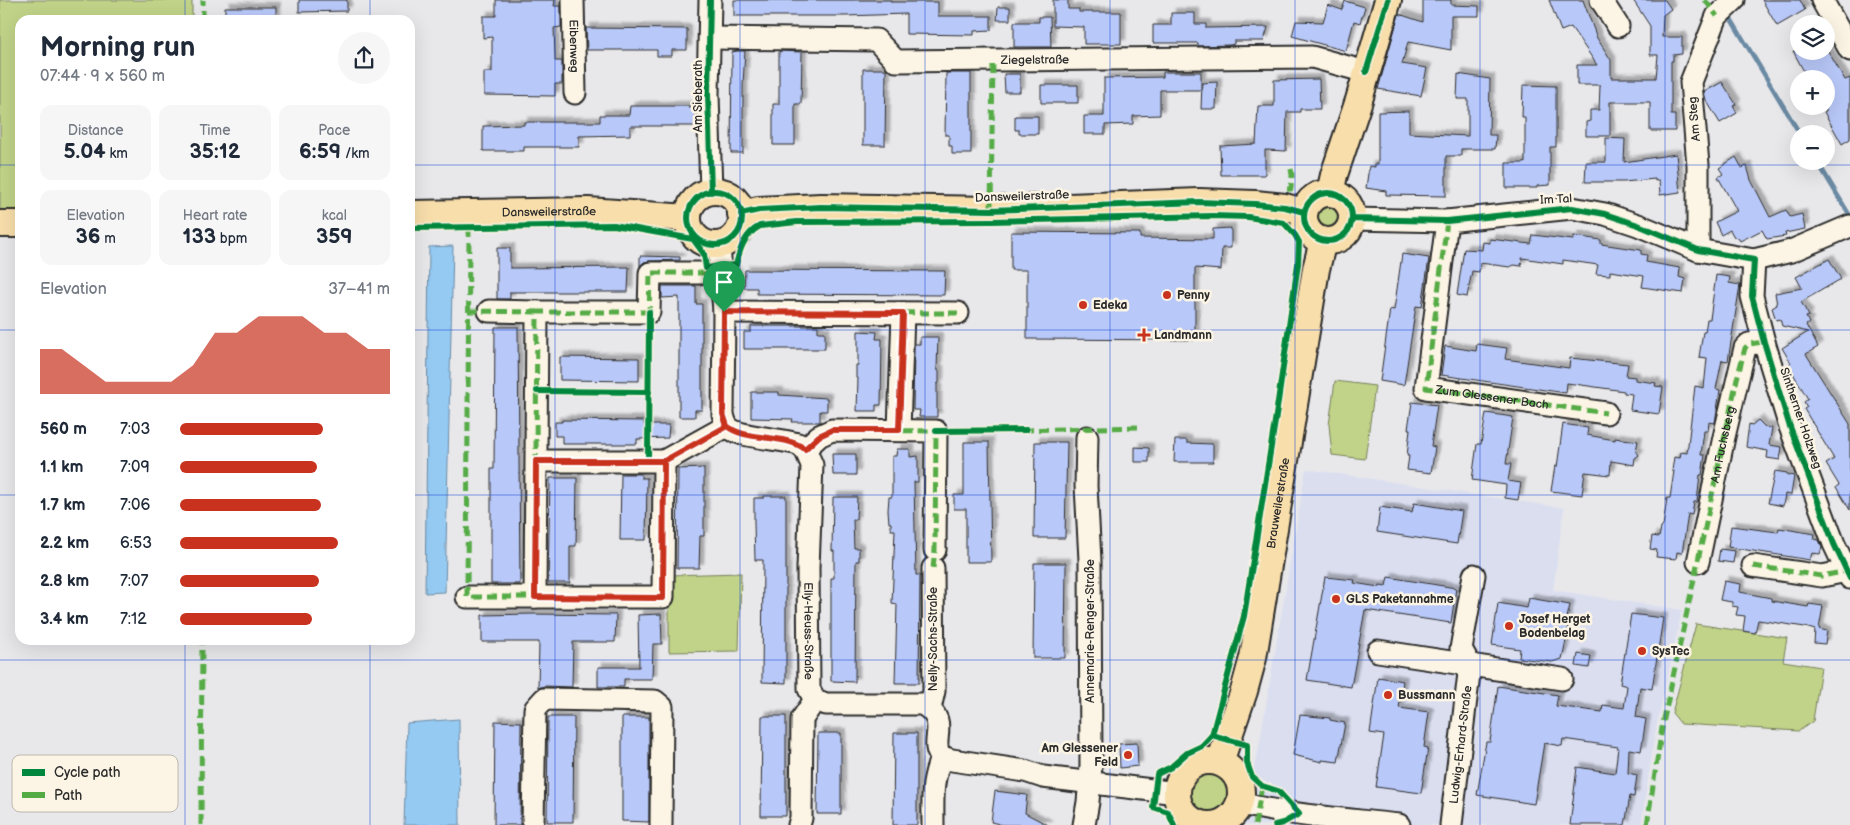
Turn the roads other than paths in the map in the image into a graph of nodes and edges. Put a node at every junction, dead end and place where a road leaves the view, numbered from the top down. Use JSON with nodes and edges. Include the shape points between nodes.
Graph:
{"nodes":[{"id":1,"x":573,"y":0,"type":"edge"},
{"id":2,"x":710,"y":0,"type":"edge"},
{"id":3,"x":1388,"y":0,"type":"edge"},
{"id":4,"x":1601,"y":0,"type":"edge"},
{"id":5,"x":1734,"y":0,"type":"edge"},
{"id":6,"x":1822,"y":0,"type":"edge"},
{"id":7,"x":1618,"y":26,"type":"dead end"},
{"id":8,"x":710,"y":38,"type":"junction"},
{"id":9,"x":1850,"y":50,"type":"edge"},
{"id":10,"x":1366,"y":72,"type":"junction"},
{"id":11,"x":575,"y":94,"type":"dead end"},
{"id":12,"x":711,"y":192,"type":"junction"},
{"id":13,"x":1330,"y":193,"type":"junction"},
{"id":14,"x":1304,"y":212,"type":"junction"},
{"id":15,"x":415,"y":214,"type":"edge"},
{"id":16,"x":742,"y":214,"type":"junction"},
{"id":17,"x":688,"y":218,"type":"junction"},
{"id":18,"x":1352,"y":219,"type":"junction"},
{"id":19,"x":1447,"y":221,"type":"junction"},
{"id":20,"x":0,"y":224,"type":"edge"},
{"id":21,"x":15,"y":224,"type":"edge"},
{"id":22,"x":1848,"y":227,"type":"edge"},
{"id":23,"x":1323,"y":241,"type":"junction"},
{"id":24,"x":719,"y":245,"type":"junction"},
{"id":25,"x":1698,"y":250,"type":"junction"},
{"id":26,"x":1754,"y":260,"type":"junction"},
{"id":27,"x":699,"y":273,"type":"dead end"},
{"id":28,"x":489,"y":311,"type":"dead end"},
{"id":29,"x":537,"y":312,"type":"junction"},
{"id":30,"x":724,"y":312,"type":"junction"},
{"id":31,"x":903,"y":313,"type":"junction"},
{"id":32,"x":958,"y":313,"type":"dead end"},
{"id":33,"x":1764,"y":342,"type":"junction"},
{"id":34,"x":1606,"y":413,"type":"dead end"},
{"id":35,"x":727,"y":426,"type":"junction"},
{"id":36,"x":899,"y":430,"type":"junction"},
{"id":37,"x":1086,"y":438,"type":"dead end"},
{"id":38,"x":805,"y":449,"type":"junction"},
{"id":39,"x":536,"y":461,"type":"junction"},
{"id":40,"x":664,"y":461,"type":"junction"},
{"id":41,"x":1698,"y":562,"type":"dead end"},
{"id":42,"x":1753,"y":566,"type":"dead end"},
{"id":43,"x":1848,"y":574,"type":"edge"},
{"id":44,"x":1474,"y":575,"type":"dead end"},
{"id":45,"x":467,"y":597,"type":"dead end"},
{"id":46,"x":535,"y":597,"type":"junction"},
{"id":47,"x":1378,"y":651,"type":"dead end"},
{"id":48,"x":1470,"y":665,"type":"junction"},
{"id":49,"x":1562,"y":679,"type":"dead end"},
{"id":50,"x":815,"y":700,"type":"junction"},
{"id":51,"x":930,"y":709,"type":"junction"},
{"id":52,"x":942,"y":756,"type":"junction"},
{"id":53,"x":1220,"y":762,"type":"junction"},
{"id":54,"x":1090,"y":783,"type":"junction"},
{"id":55,"x":1177,"y":793,"type":"junction"},
{"id":56,"x":1239,"y":803,"type":"junction"},
{"id":57,"x":1197,"y":824,"type":"edge"},
{"id":58,"x":534,"y":825,"type":"edge"},
{"id":59,"x":661,"y":825,"type":"edge"},
{"id":60,"x":799,"y":825,"type":"edge"},
{"id":61,"x":933,"y":825,"type":"edge"},
{"id":62,"x":1084,"y":825,"type":"edge"},
{"id":63,"x":1399,"y":825,"type":"edge"},
{"id":64,"x":1451,"y":825,"type":"edge"}],
"edges":[{"from":1,"to":11,"type":"street","name":"Eibenweg"},
{"from":2,"to":8,"type":"street","name":"Am Sieberath"},
{"from":3,"to":10,"type":"main road"},
{"from":4,"to":7,"type":"street"},
{"from":5,"to":25,"type":"street","name":"Am Steg","via":[[1717,16],[1690,82],[1698,165]]},
{"from":6,"to":9,"type":"street"},
{"from":8,"to":10,"type":"street","name":"Ziegelstraße","via":[[876,40],[896,61],[1312,58]]},
{"from":8,"to":12,"type":"street","name":"Am Sieberath"},
{"from":10,"to":13,"type":"main road"},
{"from":12,"to":16,"type":"main road","via":[[727,194]]},
{"from":12,"to":17,"type":"main road","via":[[697,198]]},
{"from":13,"to":14,"type":"main road","via":[[1310,200]]},
{"from":13,"to":18,"type":"main road","via":[[1344,199]]},
{"from":14,"to":16,"type":"main road","name":"Dansweilerstraße","via":[[1255,204],[1199,202],[991,210],[821,208],[759,210]]},
{"from":14,"to":23,"type":"main road","via":[[1306,228]]},
{"from":15,"to":17,"type":"main road","name":"Dansweilerstraße","via":[[588,211]]},
{"from":16,"to":24,"type":"main road","via":[[734,237]]},
{"from":17,"to":24,"type":"main road","via":[[697,239]]},
{"from":18,"to":19,"type":"street","name":"Im Tal"},
{"from":18,"to":23,"type":"main road","via":[[1346,234]]},
{"from":19,"to":25,"type":"street","name":"Im Tal","via":[[1572,208],[1605,214]]},
{"from":19,"to":34,"type":"street","name":"Zum Glessener Bach","via":[[1426,388]]},
{"from":20,"to":21,"type":"main road"},
{"from":22,"to":26,"type":"street","name":"Im Tal","via":[[1791,251]]},
{"from":23,"to":53,"type":"main road","name":"Brauweilerstraße","via":[[1314,276],[1253,658]]},
{"from":24,"to":30,"type":"street"},
{"from":25,"to":26,"type":"street","name":"Im Tal"},
{"from":26,"to":33,"type":"street","name":"Sintherner Holzweg","via":[[1752,296]]},
{"from":27,"to":29,"type":"street","via":[[650,273],[649,312]]},
{"from":28,"to":29,"type":"street"},
{"from":29,"to":39,"type":"street"},
{"from":30,"to":31,"type":"street"},
{"from":30,"to":35,"type":"street","via":[[723,414]]},
{"from":31,"to":32,"type":"street"},
{"from":31,"to":36,"type":"street"},
{"from":33,"to":41,"type":"street","name":"Am Fuchsberg","via":[[1749,344],[1745,348]]},
{"from":33,"to":43,"type":"street","name":"Sintherner Holzweg","via":[[1789,424]]},
{"from":35,"to":38,"type":"street","via":[[736,432],[791,442]]},
{"from":35,"to":40,"type":"street"},
{"from":36,"to":38,"type":"street","via":[[832,430],[819,436]]},
{"from":36,"to":51,"type":"street","name":"Nelly-Sachs-Straße","via":[[936,431],[934,691]]},
{"from":37,"to":54,"type":"street","name":"Annemarie-Renger-Straße","via":[[1090,560]]},
{"from":38,"to":50,"type":"street","name":"Elly-Heuss-Straße","via":[[812,465],[808,568],[809,689]]},
{"from":39,"to":40,"type":"street"},
{"from":39,"to":46,"type":"street"},
{"from":40,"to":46,"type":"street","via":[[663,598]]},
{"from":42,"to":43,"type":"street","name":"Sintherner Holzweg","via":[[1822,576]]},
{"from":44,"to":48,"type":"street","name":"Ludwig-Erhard-Straße","via":[[1461,649]]},
{"from":45,"to":46,"type":"street"},
{"from":47,"to":48,"type":"street"},
{"from":48,"to":49,"type":"street"},
{"from":48,"to":64,"type":"street","name":"Ludwig-Erhard-Straße"},
{"from":50,"to":51,"type":"street","via":[[826,704],[922,704]]},
{"from":50,"to":60,"type":"street","via":[[802,719]]},
{"from":51,"to":52,"type":"street","via":[[938,720],[938,750]]},
{"from":52,"to":54,"type":"street","via":[[1043,777]]},
{"from":52,"to":61,"type":"street","via":[[933,786]]},
{"from":53,"to":55,"type":"main road","via":[[1208,760],[1186,770],[1179,781]]},
{"from":53,"to":56,"type":"main road","via":[[1236,774],[1240,784]]},
{"from":54,"to":55,"type":"street"},
{"from":54,"to":62,"type":"street","name":"Annemarie-Renger-Straße"},
{"from":55,"to":57,"type":"main road","via":[[1181,808]]},
{"from":56,"to":57,"type":"main road","via":[[1236,811],[1222,822]]},
{"from":56,"to":63,"type":"street"},
{"from":58,"to":59,"type":"street","via":[[535,709],[544,699],[655,701],[662,707]]}]}
